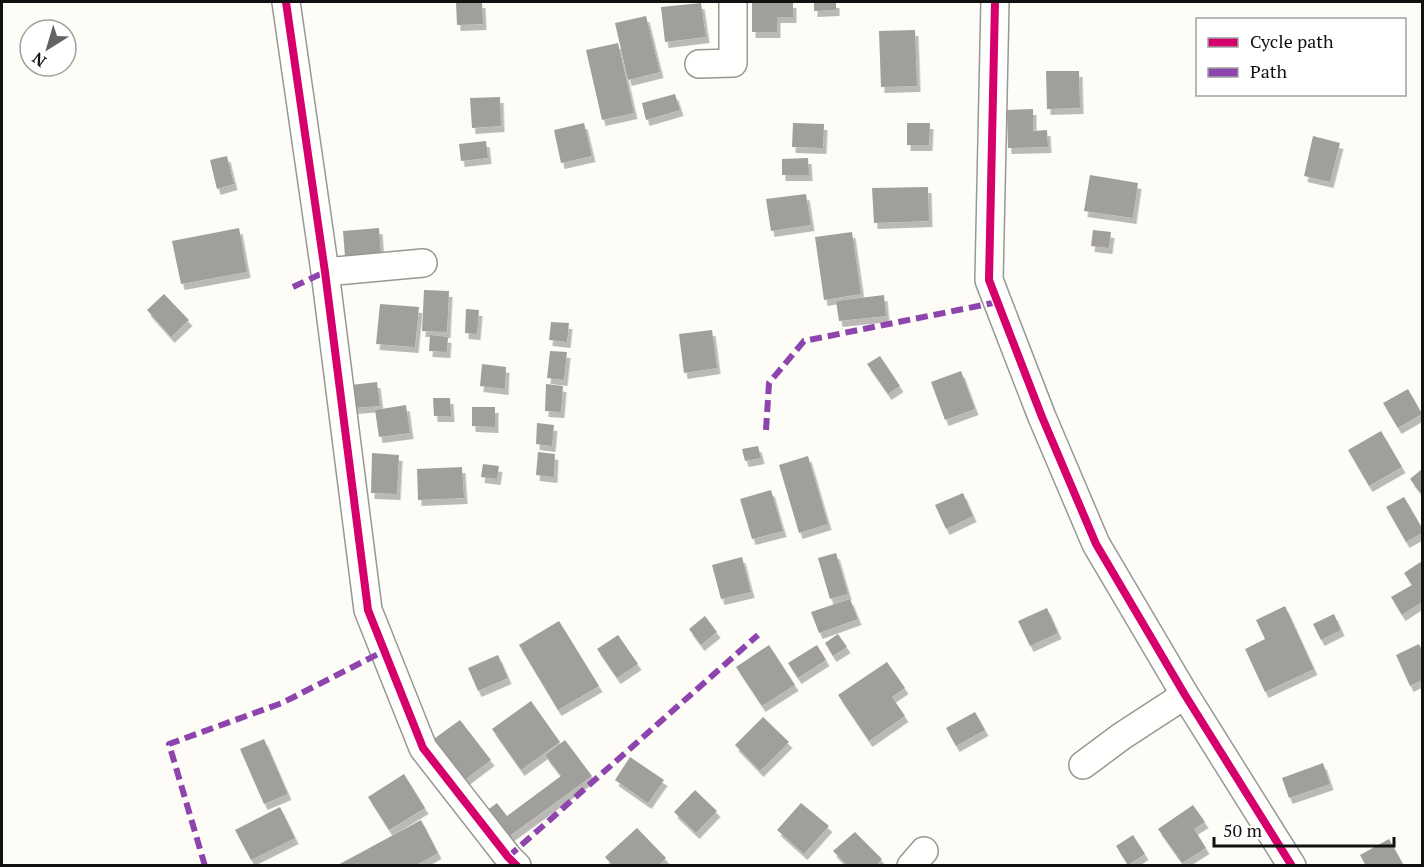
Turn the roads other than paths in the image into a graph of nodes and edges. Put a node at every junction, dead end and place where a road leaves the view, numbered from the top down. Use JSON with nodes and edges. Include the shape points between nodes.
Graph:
{"nodes":[{"id":1,"x":286,"y":2,"type":"edge"},
{"id":2,"x":732,"y":2,"type":"edge"},
{"id":3,"x":995,"y":2,"type":"edge"},
{"id":4,"x":699,"y":64,"type":"dead end"},
{"id":5,"x":423,"y":263,"type":"dead end"},
{"id":6,"x":325,"y":272,"type":"junction"},
{"id":7,"x":1185,"y":695,"type":"junction"},
{"id":8,"x":1083,"y":765,"type":"dead end"},
{"id":9,"x":517,"y":866,"type":"edge"},
{"id":10,"x":1292,"y":866,"type":"edge"}],
"edges":[{"from":1,"to":6,"type":"street"},
{"from":2,"to":4,"type":"street","via":[[733,63]]},
{"from":3,"to":7,"type":"street","via":[[989,280],[1096,544]]},
{"from":5,"to":6,"type":"street"},
{"from":6,"to":9,"type":"street","via":[[368,610],[423,748]]},
{"from":7,"to":8,"type":"street"},
{"from":7,"to":10,"type":"street"}]}
